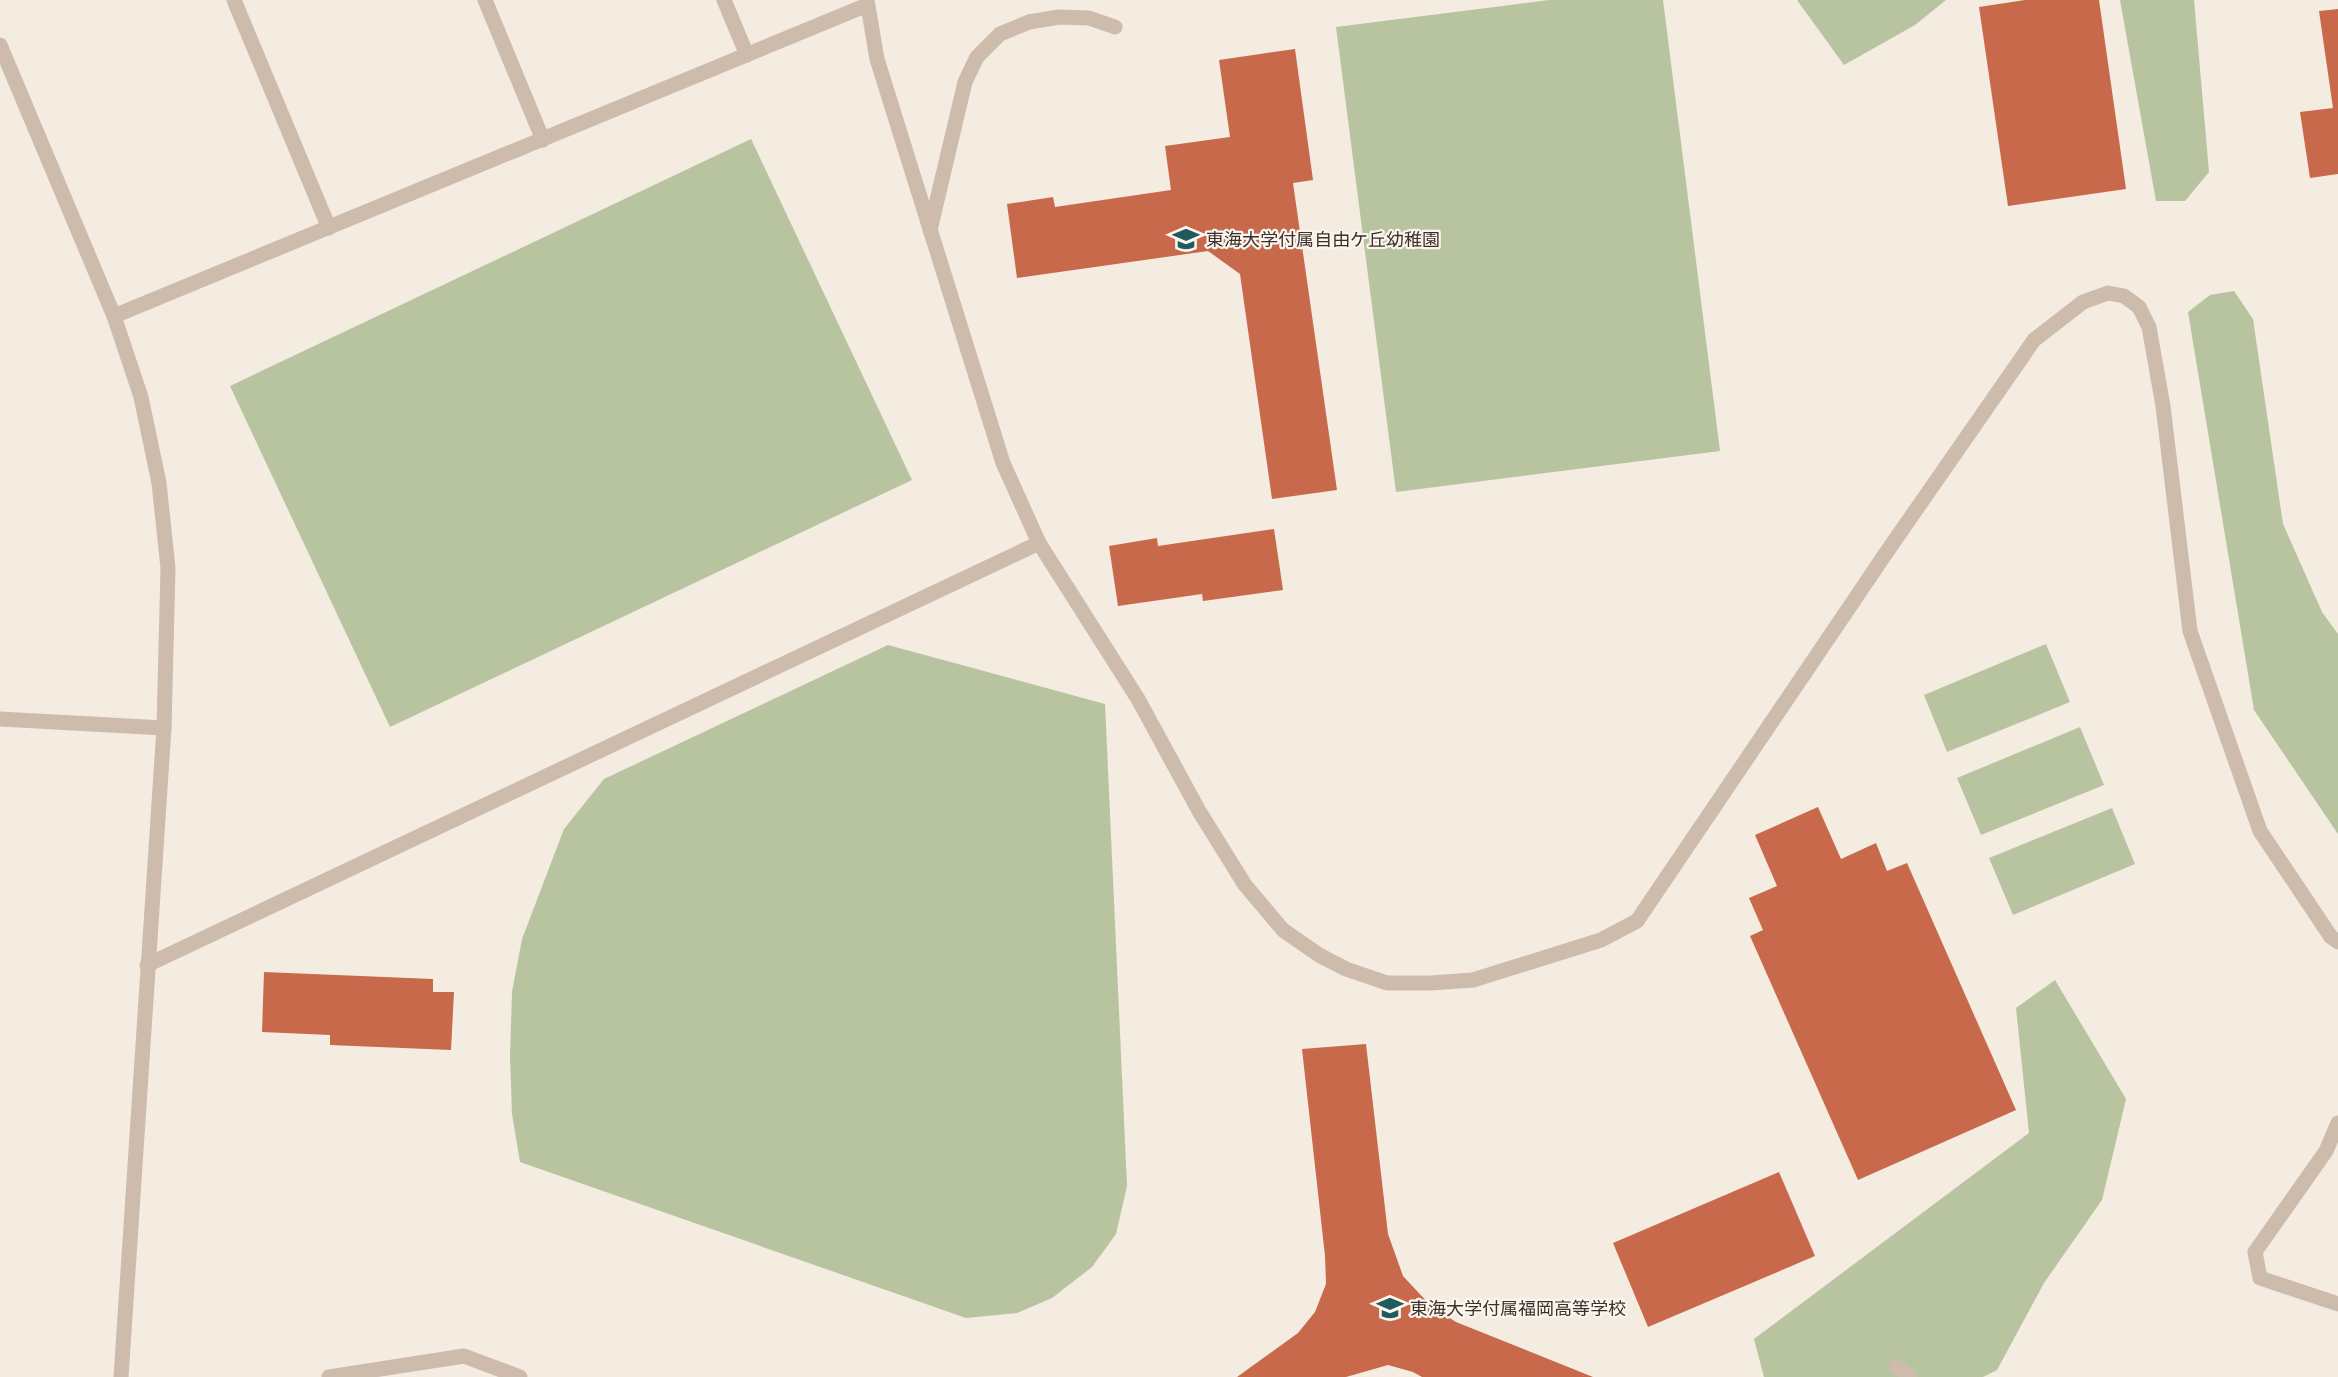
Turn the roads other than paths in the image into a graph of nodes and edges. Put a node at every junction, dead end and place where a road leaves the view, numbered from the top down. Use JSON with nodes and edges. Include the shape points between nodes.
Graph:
{"nodes":[{"id":1,"x":234,"y":0,"type":"edge"},
{"id":2,"x":485,"y":0,"type":"edge"},
{"id":3,"x":724,"y":0,"type":"edge"},
{"id":4,"x":867,"y":3,"type":"edge"},
{"id":5,"x":1115,"y":27,"type":"dead end"},
{"id":6,"x":0,"y":45,"type":"edge"},
{"id":7,"x":747,"y":55,"type":"junction"},
{"id":8,"x":543,"y":140,"type":"junction"},
{"id":9,"x":329,"y":228,"type":"junction"},
{"id":10,"x":930,"y":230,"type":"junction"},
{"id":11,"x":114,"y":316,"type":"junction"},
{"id":12,"x":1039,"y":543,"type":"junction"},
{"id":13,"x":0,"y":719,"type":"edge"},
{"id":14,"x":164,"y":728,"type":"junction"},
{"id":15,"x":2338,"y":942,"type":"edge"},
{"id":16,"x":147,"y":965,"type":"junction"},
{"id":17,"x":2338,"y":1123,"type":"edge"},
{"id":18,"x":2338,"y":1304,"type":"edge"},
{"id":19,"x":1896,"y":1366,"type":"dead end"},
{"id":20,"x":121,"y":1377,"type":"edge"},
{"id":21,"x":329,"y":1377,"type":"edge"},
{"id":22,"x":520,"y":1377,"type":"edge"},
{"id":23,"x":1910,"y":1377,"type":"edge"}],
"edges":[{"from":1,"to":9,"type":"street"},
{"from":2,"to":8,"type":"street"},
{"from":3,"to":7,"type":"street"},
{"from":4,"to":7,"type":"street"},
{"from":4,"to":10,"type":"street","via":[[877,59]]},
{"from":5,"to":10,"type":"street","via":[[1089,18],[1059,16],[1029,22],[999,34],[977,57],[964,82]]},
{"from":6,"to":11,"type":"street"},
{"from":7,"to":8,"type":"street"},
{"from":8,"to":9,"type":"street"},
{"from":9,"to":11,"type":"street"},
{"from":10,"to":12,"type":"street","via":[[1003,463]]},
{"from":11,"to":14,"type":"street","via":[[141,397],[159,483],[168,568]]},
{"from":12,"to":15,"type":"street","via":[[1138,699],[1245,885],[1283,930],[1328,960],[1387,983],[1473,980],[1601,940],[1637,921],[2034,340],[2083,302],[2108,293],[2124,296],[2139,307],[2149,327],[2163,406],[2190,632],[2260,831]]},
{"from":12,"to":16,"type":"street"},
{"from":13,"to":14,"type":"street"},
{"from":14,"to":16,"type":"street"},
{"from":16,"to":20,"type":"street"},
{"from":17,"to":18,"type":"street","via":[[2326,1151],[2255,1252],[2260,1278]]},
{"from":19,"to":23,"type":"street"},
{"from":21,"to":22,"type":"street","via":[[464,1356]]}]}
